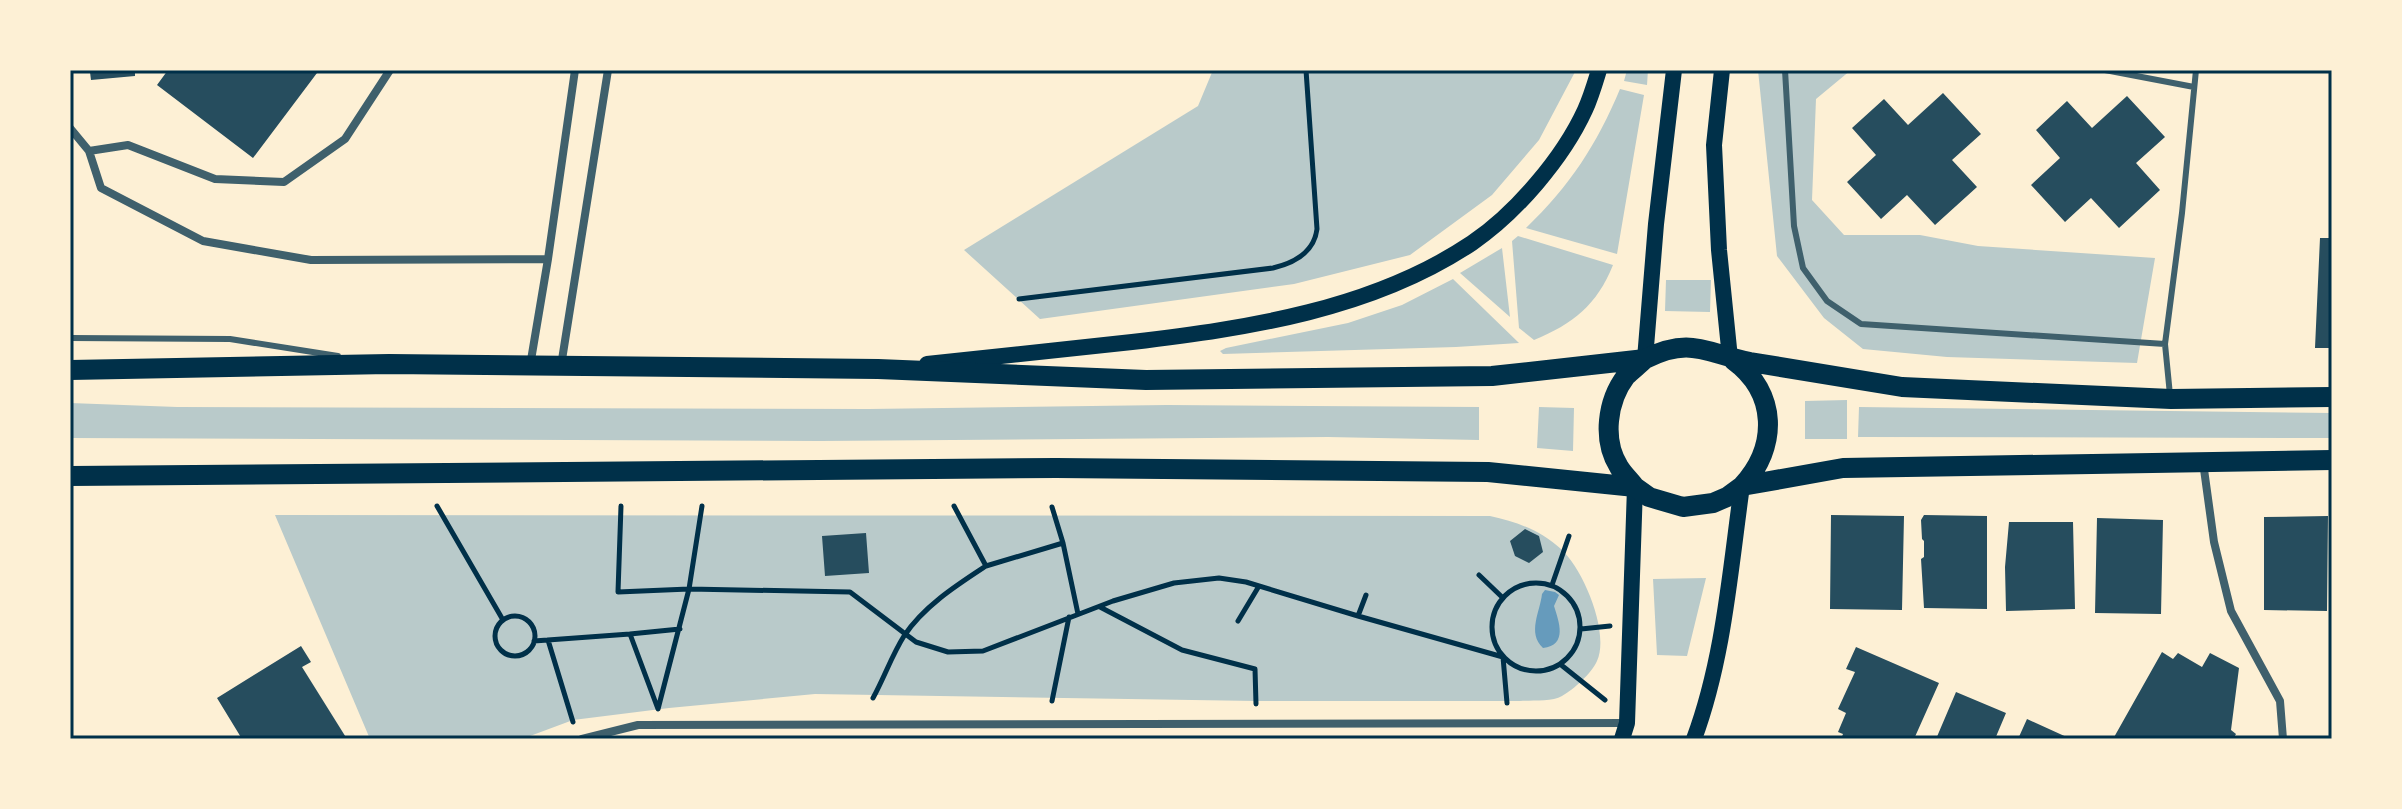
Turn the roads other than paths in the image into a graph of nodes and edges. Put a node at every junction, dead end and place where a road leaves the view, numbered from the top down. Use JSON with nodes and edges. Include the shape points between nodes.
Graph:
{"nodes":[{"id":1,"x":390,"y":70,"type":"edge"},
{"id":2,"x":575,"y":70,"type":"edge"},
{"id":3,"x":608,"y":70,"type":"edge"},
{"id":4,"x":1599,"y":70,"type":"edge"},
{"id":5,"x":1674,"y":70,"type":"edge"},
{"id":6,"x":1722,"y":70,"type":"edge"},
{"id":7,"x":1785,"y":70,"type":"edge"},
{"id":8,"x":2105,"y":70,"type":"edge"},
{"id":9,"x":2196,"y":70,"type":"edge"},
{"id":10,"x":2194,"y":87,"type":"junction"},
{"id":11,"x":70,"y":128,"type":"edge"},
{"id":12,"x":89,"y":151,"type":"junction"},
{"id":13,"x":548,"y":259,"type":"junction"},
{"id":14,"x":70,"y":338,"type":"edge"},
{"id":15,"x":2165,"y":344,"type":"junction"},
{"id":16,"x":1730,"y":358,"type":"junction"},
{"id":17,"x":1645,"y":359,"type":"junction"},
{"id":18,"x":389,"y":364,"type":"junction"},
{"id":19,"x":561,"y":366,"type":"junction"},
{"id":20,"x":530,"y":367,"type":"junction"},
{"id":21,"x":878,"y":369,"type":"junction"},
{"id":22,"x":70,"y":370,"type":"edge"},
{"id":23,"x":2332,"y":397,"type":"edge"},
{"id":24,"x":2171,"y":399,"type":"junction"},
{"id":25,"x":2332,"y":460,"type":"edge"},
{"id":26,"x":2203,"y":461,"type":"junction"},
{"id":27,"x":70,"y":476,"type":"edge"},
{"id":28,"x":1742,"y":486,"type":"junction"},
{"id":29,"x":1635,"y":487,"type":"junction"},
{"id":30,"x":1624,"y":731,"type":"edge"},
{"id":31,"x":582,"y":739,"type":"edge"},
{"id":32,"x":1694,"y":739,"type":"edge"},
{"id":33,"x":2283,"y":739,"type":"edge"}],
"edges":[{"from":1,"to":12,"type":"street","via":[[345,139],[284,182],[215,179],[128,145]]},
{"from":2,"to":13,"type":"street"},
{"from":3,"to":19,"type":"street"},
{"from":4,"to":21,"type":"main road","via":[[1571,136],[1529,191],[1471,243],[1396,283],[1323,308],[1204,333]]},
{"from":5,"to":17,"type":"main road"},
{"from":6,"to":16,"type":"main road","via":[[1714,145]]},
{"from":7,"to":15,"type":"lane","via":[[1794,226],[1803,268],[1827,301],[1861,324]]},
{"from":8,"to":10,"type":"lane"},
{"from":9,"to":10,"type":"lane"},
{"from":10,"to":15,"type":"lane"},
{"from":11,"to":12,"type":"street"},
{"from":12,"to":13,"type":"street","via":[[101,188],[203,241],[311,260]]},
{"from":13,"to":20,"type":"street"},
{"from":14,"to":18,"type":"lane","via":[[230,339]]},
{"from":15,"to":24,"type":"lane"},
{"from":16,"to":17,"type":"main road","via":[[1682,347]]},
{"from":16,"to":24,"type":"main road","via":[[1902,387]]},
{"from":16,"to":28,"type":"main road","via":[[1751,377],[1768,410],[1764,452]]},
{"from":17,"to":21,"type":"main road","via":[[1492,376],[1146,380]]},
{"from":17,"to":29,"type":"main road","via":[[1618,389],[1609,414],[1611,449]]},
{"from":18,"to":20,"type":"main road"},
{"from":18,"to":22,"type":"main road"},
{"from":19,"to":20,"type":"main road"},
{"from":19,"to":21,"type":"main road"},
{"from":23,"to":24,"type":"main road"},
{"from":25,"to":26,"type":"main road"},
{"from":26,"to":28,"type":"main road","via":[[1843,468]]},
{"from":26,"to":33,"type":"street","via":[[2214,542],[2231,611],[2280,701]]},
{"from":27,"to":29,"type":"main road","via":[[1087,469],[1488,472]]},
{"from":28,"to":29,"type":"main road","via":[[1713,503],[1683,507]]},
{"from":28,"to":32,"type":"main road","via":[[1714,674]]},
{"from":29,"to":30,"type":"main road"},
{"from":30,"to":31,"type":"street","via":[[638,725]]}]}
